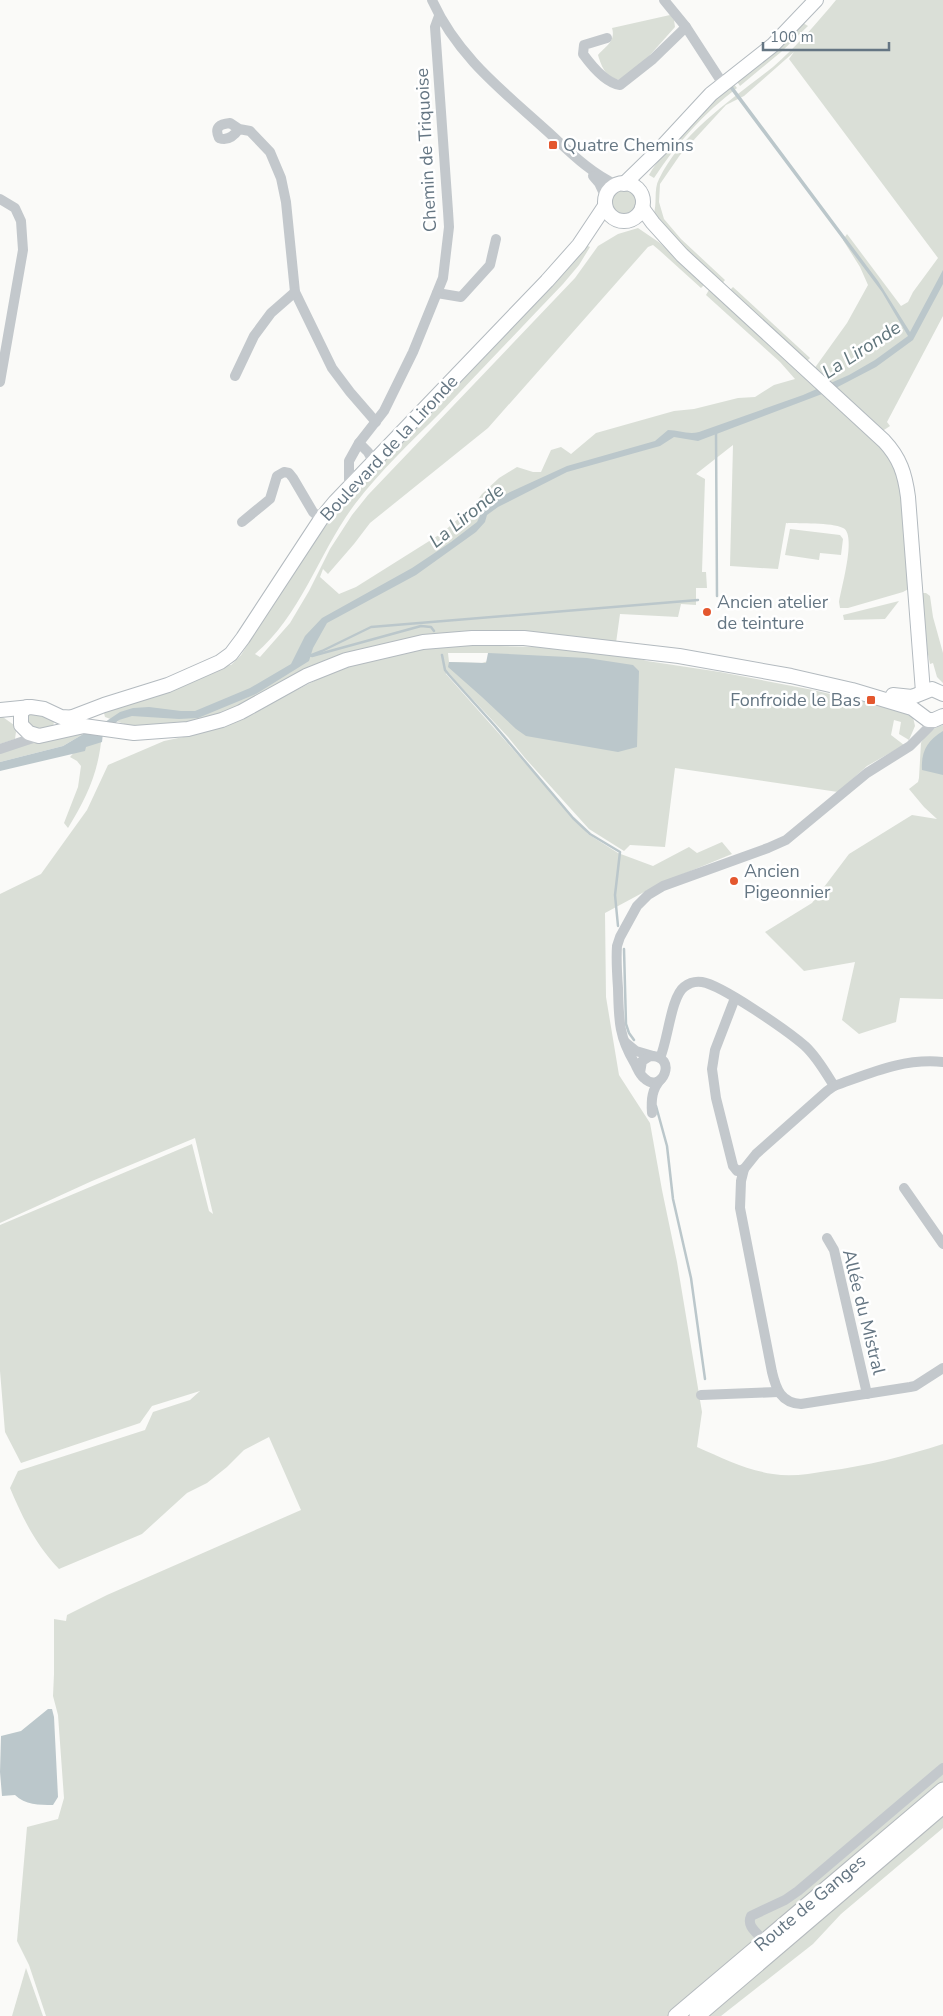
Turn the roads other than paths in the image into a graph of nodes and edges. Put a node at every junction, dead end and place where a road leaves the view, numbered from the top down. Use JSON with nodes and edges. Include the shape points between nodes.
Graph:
{"nodes":[{"id":1,"x":432,"y":0,"type":"edge"},
{"id":2,"x":664,"y":0,"type":"edge"},
{"id":3,"x":816,"y":0,"type":"edge"},
{"id":4,"x":439,"y":16,"type":"junction"},
{"id":5,"x":686,"y":27,"type":"junction"},
{"id":6,"x":606,"y":38,"type":"dead end"},
{"id":7,"x":723,"y":84,"type":"junction"},
{"id":8,"x":239,"y":129,"type":"dead end"},
{"id":9,"x":661,"y":148,"type":"junction"},
{"id":10,"x":579,"y":160,"type":"junction"},
{"id":11,"x":621,"y":184,"type":"junction"},
{"id":12,"x":0,"y":199,"type":"edge"},
{"id":13,"x":641,"y":201,"type":"junction"},
{"id":14,"x":606,"y":202,"type":"junction"},
{"id":15,"x":627,"y":220,"type":"junction"},
{"id":16,"x":496,"y":239,"type":"dead end"},
{"id":17,"x":579,"y":245,"type":"junction"},
{"id":18,"x":682,"y":255,"type":"junction"},
{"id":19,"x":295,"y":292,"type":"junction"},
{"id":20,"x":437,"y":293,"type":"junction"},
{"id":21,"x":235,"y":376,"type":"dead end"},
{"id":22,"x":0,"y":382,"type":"edge"},
{"id":23,"x":376,"y":422,"type":"junction"},
{"id":24,"x":358,"y":443,"type":"junction"},
{"id":25,"x":373,"y":461,"type":"junction"},
{"id":26,"x":348,"y":486,"type":"junction"},
{"id":27,"x":321,"y":519,"type":"junction"},
{"id":28,"x":242,"y":522,"type":"dead end"},
{"id":29,"x":918,"y":624,"type":"junction"},
{"id":30,"x":852,"y":690,"type":"junction"},
{"id":31,"x":922,"y":693,"type":"junction"},
{"id":32,"x":942,"y":693,"type":"edge"},
{"id":33,"x":104,"y":705,"type":"junction"},
{"id":34,"x":27,"y":707,"type":"junction"},
{"id":35,"x":0,"y":711,"type":"edge"},
{"id":36,"x":51,"y":712,"type":"junction"},
{"id":37,"x":919,"y":714,"type":"junction"},
{"id":38,"x":941,"y":717,"type":"edge"},
{"id":39,"x":70,"y":723,"type":"junction"},
{"id":40,"x":93,"y":723,"type":"junction"},
{"id":41,"x":23,"y":728,"type":"junction"},
{"id":42,"x":54,"y":732,"type":"junction"},
{"id":43,"x":39,"y":736,"type":"junction"},
{"id":44,"x":918,"y":737,"type":"junction"},
{"id":45,"x":19,"y":743,"type":"junction"},
{"id":46,"x":0,"y":749,"type":"edge"},
{"id":47,"x":735,"y":998,"type":"junction"},
{"id":48,"x":622,"y":1039,"type":"junction"},
{"id":49,"x":656,"y":1057,"type":"junction"},
{"id":50,"x":943,"y":1062,"type":"edge"},
{"id":51,"x":641,"y":1075,"type":"junction"},
{"id":52,"x":663,"y":1077,"type":"junction"},
{"id":53,"x":834,"y":1086,"type":"junction"},
{"id":54,"x":744,"y":1169,"type":"junction"},
{"id":55,"x":904,"y":1188,"type":"dead end"},
{"id":56,"x":827,"y":1238,"type":"dead end"},
{"id":57,"x":943,"y":1244,"type":"edge"},
{"id":58,"x":943,"y":1368,"type":"edge"},
{"id":59,"x":778,"y":1392,"type":"junction"},
{"id":60,"x":868,"y":1394,"type":"junction"},
{"id":61,"x":701,"y":1395,"type":"dead end"},
{"id":62,"x":943,"y":1768,"type":"edge"},
{"id":63,"x":943,"y":1790,"type":"edge"},
{"id":64,"x":943,"y":1806,"type":"edge"},
{"id":65,"x":764,"y":1941,"type":"junction"},
{"id":66,"x":676,"y":2016,"type":"edge"},
{"id":67,"x":697,"y":2016,"type":"edge"}],
"edges":[{"from":1,"to":4,"type":"street"},
{"from":2,"to":5,"type":"street"},
{"from":3,"to":7,"type":"street","via":[[773,45]]},
{"from":4,"to":10,"type":"street","via":[[475,65]]},
{"from":4,"to":20,"type":"street","name":"Chemin de Triquoise","via":[[435,27],[449,227],[443,278]]},
{"from":5,"to":6,"type":"street","via":[[620,85],[607,80],[583,54],[584,45]]},
{"from":5,"to":7,"type":"street"},
{"from":7,"to":9,"type":"street"},
{"from":8,"to":19,"type":"street","via":[[250,131],[270,152],[281,178]]},
{"from":9,"to":11,"type":"street"},
{"from":9,"to":13,"type":"street","via":[[645,176]]},
{"from":10,"to":11,"type":"street","via":[[603,179]]},
{"from":10,"to":14,"type":"street","via":[[599,183]]},
{"from":11,"to":13,"type":"street","via":[[636,188]]},
{"from":11,"to":14,"type":"street","via":[[608,192]]},
{"from":12,"to":22,"type":"street","via":[[15,208],[21,221],[23,250]]},
{"from":13,"to":15,"type":"street","via":[[638,215]]},
{"from":13,"to":18,"type":"street","via":[[653,223]]},
{"from":14,"to":15,"type":"street","via":[[611,216]]},
{"from":14,"to":17,"type":"street","name":"Boulevard de la Lironde"},
{"from":15,"to":17,"type":"street","name":"Boulevard de la Lironde","via":[[604,227]]},
{"from":15,"to":18,"type":"street"},
{"from":16,"to":20,"type":"street","via":[[490,265],[461,296]]},
{"from":17,"to":25,"type":"street","name":"Boulevard de la Lironde"},
{"from":18,"to":29,"type":"street","via":[[884,440],[901,464],[908,497]]},
{"from":19,"to":21,"type":"street","via":[[271,313],[254,336]]},
{"from":19,"to":23,"type":"street","via":[[332,368]]},
{"from":20,"to":23,"type":"street","name":"Chemin de Triquoise","via":[[413,352]]},
{"from":23,"to":24,"type":"street","name":"Chemin de Triquoise"},
{"from":24,"to":25,"type":"street"},
{"from":24,"to":26,"type":"street","name":"Chemin de Triquoise","via":[[349,461]]},
{"from":25,"to":26,"type":"street","name":"Boulevard de la Lironde"},
{"from":26,"to":27,"type":"street","name":"Boulevard de la Lironde"},
{"from":27,"to":28,"type":"street","via":[[313,512],[291,475],[284,472],[278,474],[270,499]]},
{"from":27,"to":33,"type":"street","name":"Boulevard de la Lironde","via":[[231,654],[208,669],[168,686]]},
{"from":29,"to":31,"type":"street"},
{"from":29,"to":32,"type":"street","via":[[926,662]]},
{"from":30,"to":31,"type":"street","via":[[904,697]]},
{"from":30,"to":37,"type":"street","via":[[903,704]]},
{"from":30,"to":40,"type":"street","via":[[791,676],[613,647],[524,638],[448,639],[391,648],[346,660],[306,676],[241,712],[204,726],[134,733]]},
{"from":31,"to":32,"type":"street","via":[[932,689]]},
{"from":31,"to":37,"type":"street","via":[[916,703]]},
{"from":33,"to":39,"type":"street","name":"Boulevard de la Lironde"},
{"from":33,"to":40,"type":"street","name":"Boulevard de la Lironde"},
{"from":34,"to":35,"type":"street"},
{"from":34,"to":36,"type":"street"},
{"from":34,"to":41,"type":"street","via":[[20,716]]},
{"from":35,"to":41,"type":"street"},
{"from":36,"to":39,"type":"street"},
{"from":36,"to":42,"type":"street","via":[[58,722]]},
{"from":37,"to":38,"type":"street","via":[[928,720]]},
{"from":37,"to":44,"type":"street"},
{"from":38,"to":44,"type":"street"},
{"from":39,"to":40,"type":"street"},
{"from":39,"to":42,"type":"street"},
{"from":41,"to":43,"type":"street"},
{"from":41,"to":45,"type":"street"},
{"from":42,"to":43,"type":"street"},
{"from":43,"to":45,"type":"street"},
{"from":44,"to":48,"type":"street","via":[[910,746],[867,773],[786,840],[663,886],[642,900],[617,946],[618,1016]]},
{"from":45,"to":46,"type":"street"},
{"from":47,"to":49,"type":"street","via":[[702,982],[682,989],[673,1008],[666,1044]]},
{"from":47,"to":53,"type":"street","via":[[794,1036],[812,1054]]},
{"from":47,"to":54,"type":"street","via":[[715,1050],[712,1070],[733,1166],[737,1170]]},
{"from":48,"to":49,"type":"street","via":[[636,1051]]},
{"from":48,"to":51,"type":"street"},
{"from":49,"to":51,"type":"street","via":[[645,1058]]},
{"from":49,"to":52,"type":"street","via":[[666,1067]]},
{"from":50,"to":53,"type":"street","via":[[892,1065]]},
{"from":51,"to":52,"type":"street","via":[[653,1082]]},
{"from":51,"to":52,"type":"street","via":[[652,1112],[653,1092]]},
{"from":53,"to":54,"type":"street","via":[[756,1154]]},
{"from":54,"to":59,"type":"street","via":[[740,1208]]},
{"from":55,"to":57,"type":"street"},
{"from":56,"to":60,"type":"street","name":"Allée du Mistral","via":[[834,1250]]},
{"from":58,"to":60,"type":"street","via":[[915,1386]]},
{"from":59,"to":60,"type":"street","via":[[790,1402],[801,1404]]},
{"from":59,"to":61,"type":"street"},
{"from":62,"to":65,"type":"street","via":[[798,1891],[750,1916],[751,1927]]},
{"from":63,"to":65,"type":"main road","name":"Route de Ganges"},
{"from":64,"to":67,"type":"main road","name":"Route de Ganges"},
{"from":65,"to":66,"type":"main road","name":"Route de Ganges"}]}
